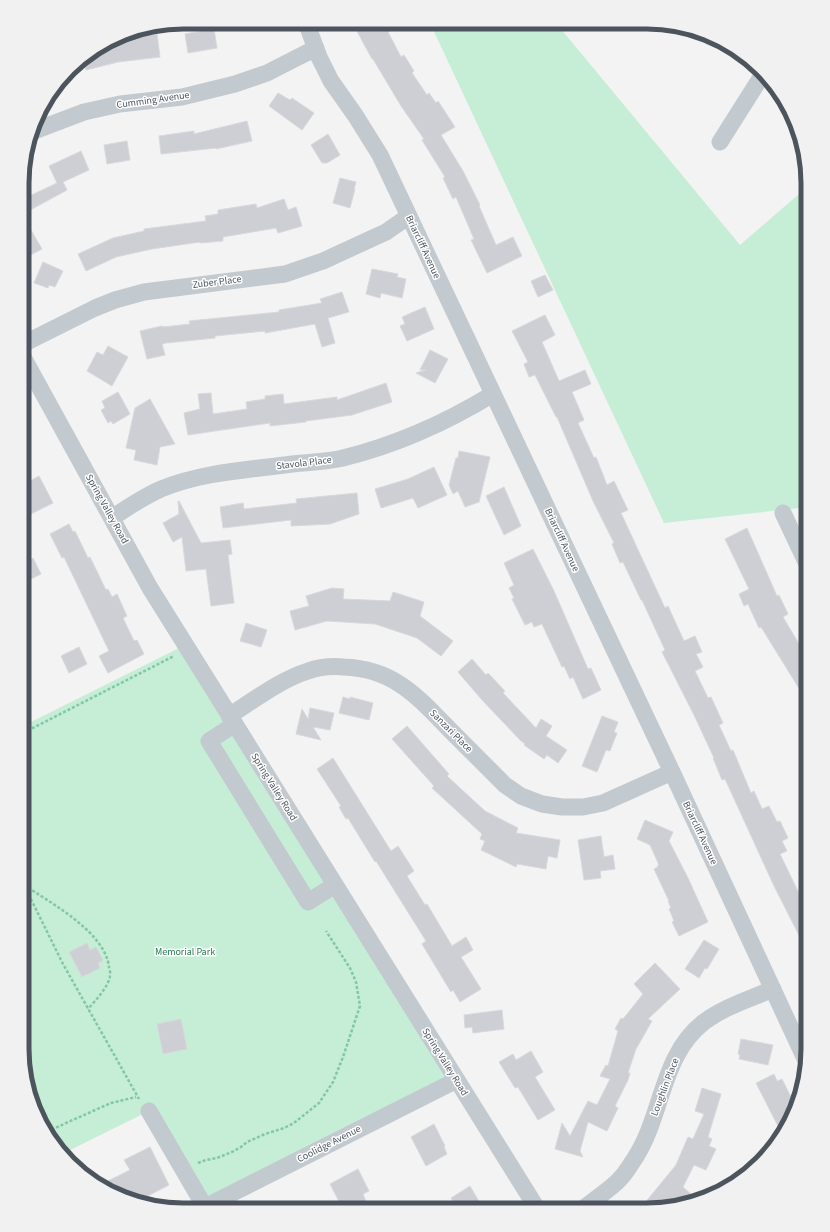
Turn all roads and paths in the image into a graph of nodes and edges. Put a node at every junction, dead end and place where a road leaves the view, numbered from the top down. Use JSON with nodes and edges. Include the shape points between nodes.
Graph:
{"nodes":[{"id":1,"x":309,"y":29,"type":"edge"},
{"id":2,"x":316,"y":48,"type":"junction"},
{"id":3,"x":760,"y":79,"type":"edge"},
{"id":4,"x":39,"y":129,"type":"edge"},
{"id":5,"x":720,"y":142,"type":"dead end"},
{"id":6,"x":409,"y":216,"type":"junction"},
{"id":7,"x":29,"y":341,"type":"edge"},
{"id":8,"x":29,"y":368,"type":"edge"},
{"id":9,"x":493,"y":394,"type":"junction"},
{"id":10,"x":783,"y":513,"type":"dead end"},
{"id":11,"x":112,"y":518,"type":"junction"},
{"id":12,"x":801,"y":551,"type":"edge"},
{"id":13,"x":188,"y":649,"type":"junction"},
{"id":14,"x":232,"y":720,"type":"junction"},
{"id":15,"x":29,"y":729,"type":"edge"},
{"id":16,"x":672,"y":772,"type":"junction"},
{"id":17,"x":335,"y":885,"type":"junction"},
{"id":18,"x":29,"y":888,"type":"edge"},
{"id":19,"x":29,"y":895,"type":"edge"},
{"id":20,"x":326,"y":931,"type":"dead end"},
{"id":21,"x":773,"y":989,"type":"junction"},
{"id":22,"x":88,"y":1009,"type":"junction"},
{"id":23,"x":801,"y":1050,"type":"edge"},
{"id":24,"x":456,"y":1080,"type":"junction"},
{"id":25,"x":136,"y":1097,"type":"junction"},
{"id":26,"x":149,"y":1111,"type":"joint"},
{"id":27,"x":52,"y":1130,"type":"edge"},
{"id":28,"x":183,"y":1169,"type":"junction"},
{"id":29,"x":201,"y":1203,"type":"edge"},
{"id":30,"x":214,"y":1203,"type":"edge"},
{"id":31,"x":534,"y":1203,"type":"edge"},
{"id":32,"x":590,"y":1203,"type":"edge"}],
"edges":[{"from":1,"to":2,"type":"street","name":"Briarcliff Avenue"},
{"from":2,"to":4,"type":"street","name":"Cumming Avenue","via":[[267,73],[235,84],[182,97],[120,104]]},
{"from":2,"to":6,"type":"street","name":"Briarcliff Avenue","via":[[331,81],[380,155]]},
{"from":3,"to":5,"type":"street"},
{"from":6,"to":7,"type":"street","name":"Zuber Place","via":[[386,232],[324,261],[285,274],[144,292],[95,308]]},
{"from":6,"to":9,"type":"street","name":"Briarcliff Avenue"},
{"from":8,"to":11,"type":"street","name":"Spring Valley Road"},
{"from":9,"to":11,"type":"street","name":"Stavola Place","via":[[470,408],[396,441],[342,458],[213,474],[187,480],[161,489]]},
{"from":9,"to":16,"type":"street","name":"Briarcliff Avenue"},
{"from":10,"to":12,"type":"street"},
{"from":11,"to":13,"type":"street","name":"Spring Valley Road","via":[[150,588]]},
{"from":13,"to":14,"type":"street","name":"Spring Valley Road"},
{"from":13,"to":15,"type":"path"},
{"from":14,"to":16,"type":"street","name":"Sanzari Place","via":[[290,678],[309,670],[332,666],[358,667],[379,673],[404,686],[505,786],[542,804],[562,808],[603,803]]},
{"from":14,"to":17,"type":"street","name":"Spring Valley Road"},
{"from":14,"to":17,"type":"street","name":"Sanzari Place","via":[[209,741],[308,902]]},
{"from":16,"to":21,"type":"street","name":"Briarcliff Avenue"},
{"from":17,"to":24,"type":"street","name":"Spring Valley Road"},
{"from":18,"to":22,"type":"path","via":[[73,918],[95,938],[108,960],[110,976]]},
{"from":19,"to":22,"type":"path"},
{"from":20,"to":28,"type":"path","via":[[350,968],[356,982],[360,1006],[333,1082],[319,1103],[294,1123],[247,1142],[217,1158]]},
{"from":21,"to":23,"type":"street","name":"Briarcliff Avenue"},
{"from":21,"to":32,"type":"street","name":"Loughlin Place","via":[[721,1011],[704,1022],[687,1039],[672,1065],[648,1133],[636,1158],[618,1182]]},
{"from":22,"to":25,"type":"path"},
{"from":24,"to":30,"type":"street","name":"Coolidge Avenue"},
{"from":24,"to":31,"type":"street","name":"Spring Valley Road"},
{"from":25,"to":26,"type":"path"},
{"from":25,"to":27,"type":"path","via":[[111,1103]]},
{"from":26,"to":28,"type":"street"},
{"from":28,"to":29,"type":"street"}]}
